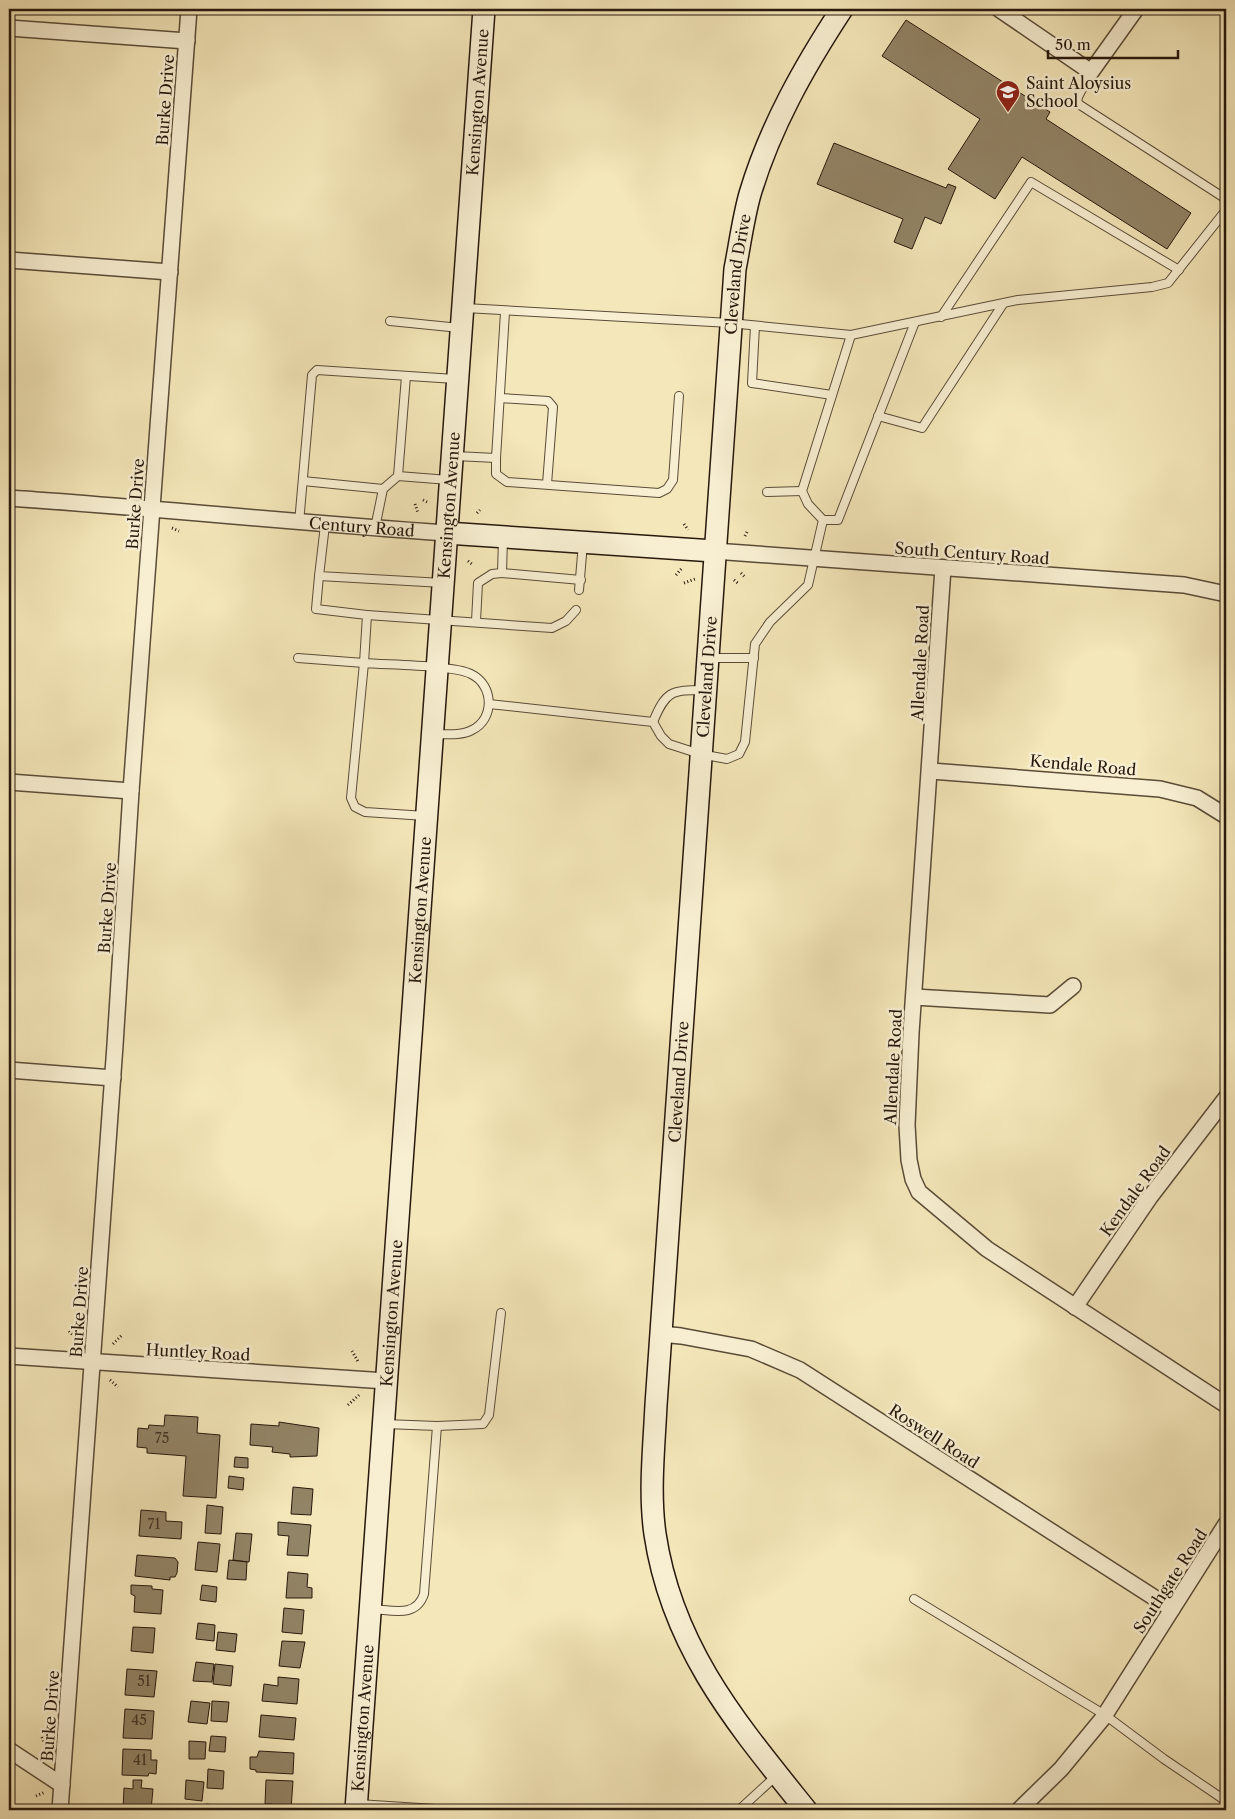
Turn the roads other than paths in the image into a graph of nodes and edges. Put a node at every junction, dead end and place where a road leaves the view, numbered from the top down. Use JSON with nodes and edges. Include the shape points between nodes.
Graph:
{"nodes":[{"id":1,"x":189,"y":9,"type":"edge"},
{"id":2,"x":484,"y":9,"type":"edge"},
{"id":3,"x":842,"y":9,"type":"edge"},
{"id":4,"x":999,"y":9,"type":"edge"},
{"id":5,"x":1136,"y":9,"type":"edge"},
{"id":6,"x":9,"y":28,"type":"edge"},
{"id":7,"x":187,"y":42,"type":"junction"},
{"id":8,"x":1091,"y":72,"type":"junction"},
{"id":9,"x":1226,"y":199,"type":"edge"},
{"id":10,"x":1226,"y":210,"type":"edge"},
{"id":11,"x":9,"y":260,"type":"edge"},
{"id":12,"x":1179,"y":270,"type":"junction"},
{"id":13,"x":170,"y":272,"type":"junction"},
{"id":14,"x":1003,"y":304,"type":"junction"},
{"id":15,"x":505,"y":312,"type":"junction"},
{"id":16,"x":941,"y":317,"type":"junction"},
{"id":17,"x":462,"y":318,"type":"junction"},
{"id":18,"x":390,"y":321,"type":"dead end"},
{"id":19,"x":915,"y":322,"type":"junction"},
{"id":20,"x":730,"y":323,"type":"junction"},
{"id":21,"x":755,"y":326,"type":"junction"},
{"id":22,"x":851,"y":336,"type":"junction"},
{"id":23,"x":406,"y":376,"type":"junction"},
{"id":24,"x":457,"y":379,"type":"junction"},
{"id":25,"x":832,"y":395,"type":"junction"},
{"id":26,"x":679,"y":396,"type":"dead end"},
{"id":27,"x":500,"y":398,"type":"junction"},
{"id":28,"x":878,"y":416,"type":"junction"},
{"id":29,"x":452,"y":456,"type":"junction"},
{"id":30,"x":496,"y":458,"type":"junction"},
{"id":31,"x":398,"y":476,"type":"junction"},
{"id":32,"x":450,"y":480,"type":"junction"},
{"id":33,"x":303,"y":481,"type":"junction"},
{"id":34,"x":547,"y":484,"type":"junction"},
{"id":35,"x":383,"y":489,"type":"junction"},
{"id":36,"x":802,"y":491,"type":"junction"},
{"id":37,"x":767,"y":492,"type":"dead end"},
{"id":38,"x":9,"y":498,"type":"edge"},
{"id":39,"x":152,"y":508,"type":"junction"},
{"id":40,"x":824,"y":520,"type":"junction"},
{"id":41,"x":299,"y":523,"type":"junction"},
{"id":42,"x":325,"y":525,"type":"junction"},
{"id":43,"x":375,"y":528,"type":"junction"},
{"id":44,"x":446,"y":533,"type":"junction"},
{"id":45,"x":503,"y":536,"type":"junction"},
{"id":46,"x":583,"y":543,"type":"junction"},
{"id":47,"x":714,"y":551,"type":"junction"},
{"id":48,"x":815,"y":559,"type":"junction"},
{"id":49,"x":943,"y":568,"type":"junction"},
{"id":50,"x":502,"y":573,"type":"junction"},
{"id":51,"x":319,"y":576,"type":"junction"},
{"id":52,"x":581,"y":580,"type":"junction"},
{"id":53,"x":443,"y":583,"type":"junction"},
{"id":54,"x":579,"y":590,"type":"dead end"},
{"id":55,"x":1226,"y":594,"type":"edge"},
{"id":56,"x":576,"y":610,"type":"dead end"},
{"id":57,"x":367,"y":615,"type":"junction"},
{"id":58,"x":440,"y":620,"type":"junction"},
{"id":59,"x":476,"y":621,"type":"junction"},
{"id":60,"x":298,"y":658,"type":"dead end"},
{"id":61,"x":707,"y":658,"type":"junction"},
{"id":62,"x":754,"y":658,"type":"junction"},
{"id":63,"x":364,"y":663,"type":"junction"},
{"id":64,"x":437,"y":669,"type":"junction"},
{"id":65,"x":705,"y":690,"type":"junction"},
{"id":66,"x":489,"y":704,"type":"junction"},
{"id":67,"x":653,"y":722,"type":"junction"},
{"id":68,"x":432,"y":734,"type":"junction"},
{"id":69,"x":700,"y":754,"type":"junction"},
{"id":70,"x":931,"y":771,"type":"junction"},
{"id":71,"x":9,"y":782,"type":"edge"},
{"id":72,"x":131,"y":791,"type":"junction"},
{"id":73,"x":426,"y":816,"type":"junction"},
{"id":74,"x":1226,"y":816,"type":"edge"},
{"id":75,"x":1073,"y":986,"type":"dead end"},
{"id":76,"x":914,"y":997,"type":"junction"},
{"id":77,"x":9,"y":1070,"type":"edge"},
{"id":78,"x":113,"y":1078,"type":"junction"},
{"id":79,"x":1226,"y":1098,"type":"edge"},
{"id":80,"x":1075,"y":1307,"type":"junction"},
{"id":81,"x":501,"y":1313,"type":"dead end"},
{"id":82,"x":661,"y":1334,"type":"junction"},
{"id":83,"x":9,"y":1356,"type":"edge"},
{"id":84,"x":93,"y":1363,"type":"junction"},
{"id":85,"x":386,"y":1381,"type":"junction"},
{"id":86,"x":1226,"y":1404,"type":"edge"},
{"id":87,"x":383,"y":1423,"type":"junction"},
{"id":88,"x":437,"y":1426,"type":"junction"},
{"id":89,"x":1226,"y":1524,"type":"edge"},
{"id":90,"x":914,"y":1599,"type":"dead end"},
{"id":91,"x":370,"y":1608,"type":"junction"},
{"id":92,"x":1172,"y":1610,"type":"junction"},
{"id":93,"x":1105,"y":1715,"type":"junction"},
{"id":94,"x":9,"y":1750,"type":"edge"},
{"id":95,"x":777,"y":1775,"type":"junction"},
{"id":96,"x":62,"y":1785,"type":"junction"},
{"id":97,"x":1226,"y":1801,"type":"edge"},
{"id":98,"x":356,"y":1807,"type":"edge"},
{"id":99,"x":60,"y":1810,"type":"edge"},
{"id":100,"x":451,"y":1810,"type":"edge"},
{"id":101,"x":739,"y":1810,"type":"edge"},
{"id":102,"x":806,"y":1810,"type":"edge"},
{"id":103,"x":1019,"y":1810,"type":"edge"}],
"edges":[{"from":1,"to":7,"type":"street","name":"Burke Drive"},
{"from":2,"to":17,"type":"street","name":"Kensington Avenue"},
{"from":3,"to":20,"type":"street","name":"Cleveland Drive","via":[[814,52],[764,152],[745,214]]},
{"from":4,"to":8,"type":"street"},
{"from":5,"to":8,"type":"street"},
{"from":6,"to":7,"type":"street"},
{"from":7,"to":13,"type":"street","name":"Burke Drive"},
{"from":8,"to":9,"type":"lane","via":[[1078,97],[1080,105]]},
{"from":10,"to":12,"type":"lane"},
{"from":11,"to":13,"type":"street"},
{"from":12,"to":14,"type":"lane","via":[[1168,283],[1152,288]]},
{"from":12,"to":16,"type":"lane","via":[[1031,182]]},
{"from":13,"to":39,"type":"street","name":"Burke Drive"},
{"from":14,"to":16,"type":"lane"},
{"from":14,"to":28,"type":"lane","via":[[922,428]]},
{"from":15,"to":17,"type":"lane"},
{"from":15,"to":20,"type":"lane"},
{"from":15,"to":27,"type":"lane"},
{"from":16,"to":19,"type":"lane"},
{"from":17,"to":18,"type":"lane"},
{"from":17,"to":24,"type":"street","name":"Kensington Avenue"},
{"from":19,"to":22,"type":"lane"},
{"from":19,"to":28,"type":"lane"},
{"from":20,"to":21,"type":"lane"},
{"from":20,"to":47,"type":"street","name":"Cleveland Drive"},
{"from":21,"to":22,"type":"lane"},
{"from":21,"to":25,"type":"lane","via":[[752,383]]},
{"from":22,"to":25,"type":"lane"},
{"from":23,"to":24,"type":"lane"},
{"from":23,"to":31,"type":"lane"},
{"from":23,"to":33,"type":"lane","via":[[317,370],[312,375]]},
{"from":24,"to":29,"type":"street","name":"Kensington Avenue"},
{"from":25,"to":36,"type":"lane"},
{"from":26,"to":34,"type":"lane","via":[[673,480],[667,489],[659,493]]},
{"from":27,"to":30,"type":"lane"},
{"from":27,"to":34,"type":"lane","via":[[548,401],[553,407]]},
{"from":28,"to":40,"type":"lane","via":[[838,520]]},
{"from":29,"to":30,"type":"lane"},
{"from":29,"to":32,"type":"street","name":"Kensington Avenue"},
{"from":30,"to":34,"type":"lane","via":[[496,474],[507,482]]},
{"from":31,"to":32,"type":"lane"},
{"from":31,"to":35,"type":"lane"},
{"from":32,"to":44,"type":"street","name":"Kensington Avenue"},
{"from":33,"to":35,"type":"lane"},
{"from":33,"to":41,"type":"lane"},
{"from":35,"to":43,"type":"lane"},
{"from":36,"to":37,"type":"lane"},
{"from":36,"to":40,"type":"lane","via":[[808,504]]},
{"from":38,"to":39,"type":"street","name":"Century Road"},
{"from":39,"to":41,"type":"street","name":"Century Road"},
{"from":39,"to":72,"type":"street","name":"Burke Drive"},
{"from":40,"to":48,"type":"lane"},
{"from":41,"to":42,"type":"street","name":"Century Road"},
{"from":42,"to":43,"type":"street","name":"Century Road"},
{"from":42,"to":51,"type":"lane"},
{"from":43,"to":44,"type":"street","name":"Century Road"},
{"from":44,"to":45,"type":"street","name":"Century Road"},
{"from":44,"to":53,"type":"street","name":"Kensington Avenue"},
{"from":45,"to":46,"type":"street","name":"Century Road"},
{"from":45,"to":50,"type":"lane"},
{"from":46,"to":47,"type":"street","name":"Century Road"},
{"from":46,"to":52,"type":"lane"},
{"from":47,"to":48,"type":"street","name":"South Century Road"},
{"from":47,"to":61,"type":"street","name":"Cleveland Drive"},
{"from":48,"to":49,"type":"street","name":"South Century Road"},
{"from":48,"to":62,"type":"lane","via":[[808,585],[770,622],[755,644]]},
{"from":49,"to":55,"type":"street","name":"South Century Road","via":[[1184,585]]},
{"from":49,"to":70,"type":"street","name":"Allendale Road"},
{"from":50,"to":52,"type":"lane"},
{"from":50,"to":59,"type":"lane","via":[[492,574],[478,583]]},
{"from":51,"to":53,"type":"lane"},
{"from":51,"to":57,"type":"lane","via":[[316,609]]},
{"from":52,"to":54,"type":"lane"},
{"from":53,"to":58,"type":"street","name":"Kensington Avenue"},
{"from":56,"to":59,"type":"lane","via":[[566,621],[552,628]]},
{"from":57,"to":58,"type":"lane"},
{"from":57,"to":63,"type":"lane"},
{"from":58,"to":59,"type":"lane"},
{"from":58,"to":64,"type":"street","name":"Kensington Avenue"},
{"from":60,"to":63,"type":"lane"},
{"from":61,"to":62,"type":"lane"},
{"from":61,"to":65,"type":"street","name":"Cleveland Drive"},
{"from":62,"to":69,"type":"lane","via":[[745,742],[739,754],[727,759]]},
{"from":63,"to":64,"type":"lane"},
{"from":63,"to":73,"type":"lane","via":[[351,798],[355,807],[365,812]]},
{"from":64,"to":66,"type":"lane","via":[[476,676],[485,687]]},
{"from":64,"to":68,"type":"street","name":"Kensington Avenue"},
{"from":65,"to":67,"type":"lane","via":[[678,690],[673,693],[660,706]]},
{"from":65,"to":69,"type":"street","name":"Cleveland Drive"},
{"from":66,"to":67,"type":"lane"},
{"from":66,"to":68,"type":"lane","via":[[485,718],[472,730],[458,734]]},
{"from":67,"to":69,"type":"lane","via":[[660,736],[669,744]]},
{"from":68,"to":73,"type":"street","name":"Kensington Avenue"},
{"from":69,"to":82,"type":"street","name":"Cleveland Drive"},
{"from":70,"to":74,"type":"street","name":"Kendale Road","via":[[1160,789],[1197,798]]},
{"from":70,"to":76,"type":"street","name":"Allendale Road"},
{"from":71,"to":72,"type":"street"},
{"from":72,"to":78,"type":"street","name":"Burke Drive"},
{"from":73,"to":85,"type":"street","name":"Kensington Avenue"},
{"from":75,"to":76,"type":"street","via":[[1050,1005]]},
{"from":76,"to":80,"type":"street","name":"Allendale Road","via":[[908,1126],[909,1160],[919,1192],[987,1249]]},
{"from":77,"to":78,"type":"street"},
{"from":78,"to":84,"type":"street","name":"Burke Drive"},
{"from":79,"to":80,"type":"street","name":"Kendale Road","via":[[1150,1197]]},
{"from":80,"to":86,"type":"street","name":"Allendale Road"},
{"from":81,"to":88,"type":"lane","via":[[488,1419],[477,1426]]},
{"from":82,"to":92,"type":"street","name":"Roswell Road","via":[[750,1348],[800,1370]]},
{"from":82,"to":95,"type":"street","name":"Cleveland Drive","via":[[652,1487],[661,1565],[687,1642],[708,1680]]},
{"from":83,"to":84,"type":"street","name":"Huntley Road"},
{"from":84,"to":85,"type":"street","name":"Huntley Road"},
{"from":84,"to":96,"type":"street","name":"Burke Drive"},
{"from":85,"to":87,"type":"street","name":"Kensington Avenue"},
{"from":87,"to":88,"type":"lane"},
{"from":87,"to":91,"type":"street","name":"Kensington Avenue"},
{"from":88,"to":91,"type":"lane","via":[[421,1603],[407,1612]]},
{"from":89,"to":92,"type":"street","name":"Southgate Road"},
{"from":90,"to":93,"type":"lane"},
{"from":91,"to":98,"type":"street","name":"Kensington Avenue"},
{"from":92,"to":93,"type":"street","name":"Southgate Road"},
{"from":93,"to":97,"type":"lane"},
{"from":93,"to":103,"type":"street","name":"Southgate Road","via":[[1061,1769]]},
{"from":94,"to":96,"type":"street"},
{"from":95,"to":101,"type":"lane"},
{"from":95,"to":102,"type":"street","name":"Cleveland Drive"},
{"from":96,"to":99,"type":"street","name":"Burke Drive"},
{"from":98,"to":100,"type":"lane"}]}
